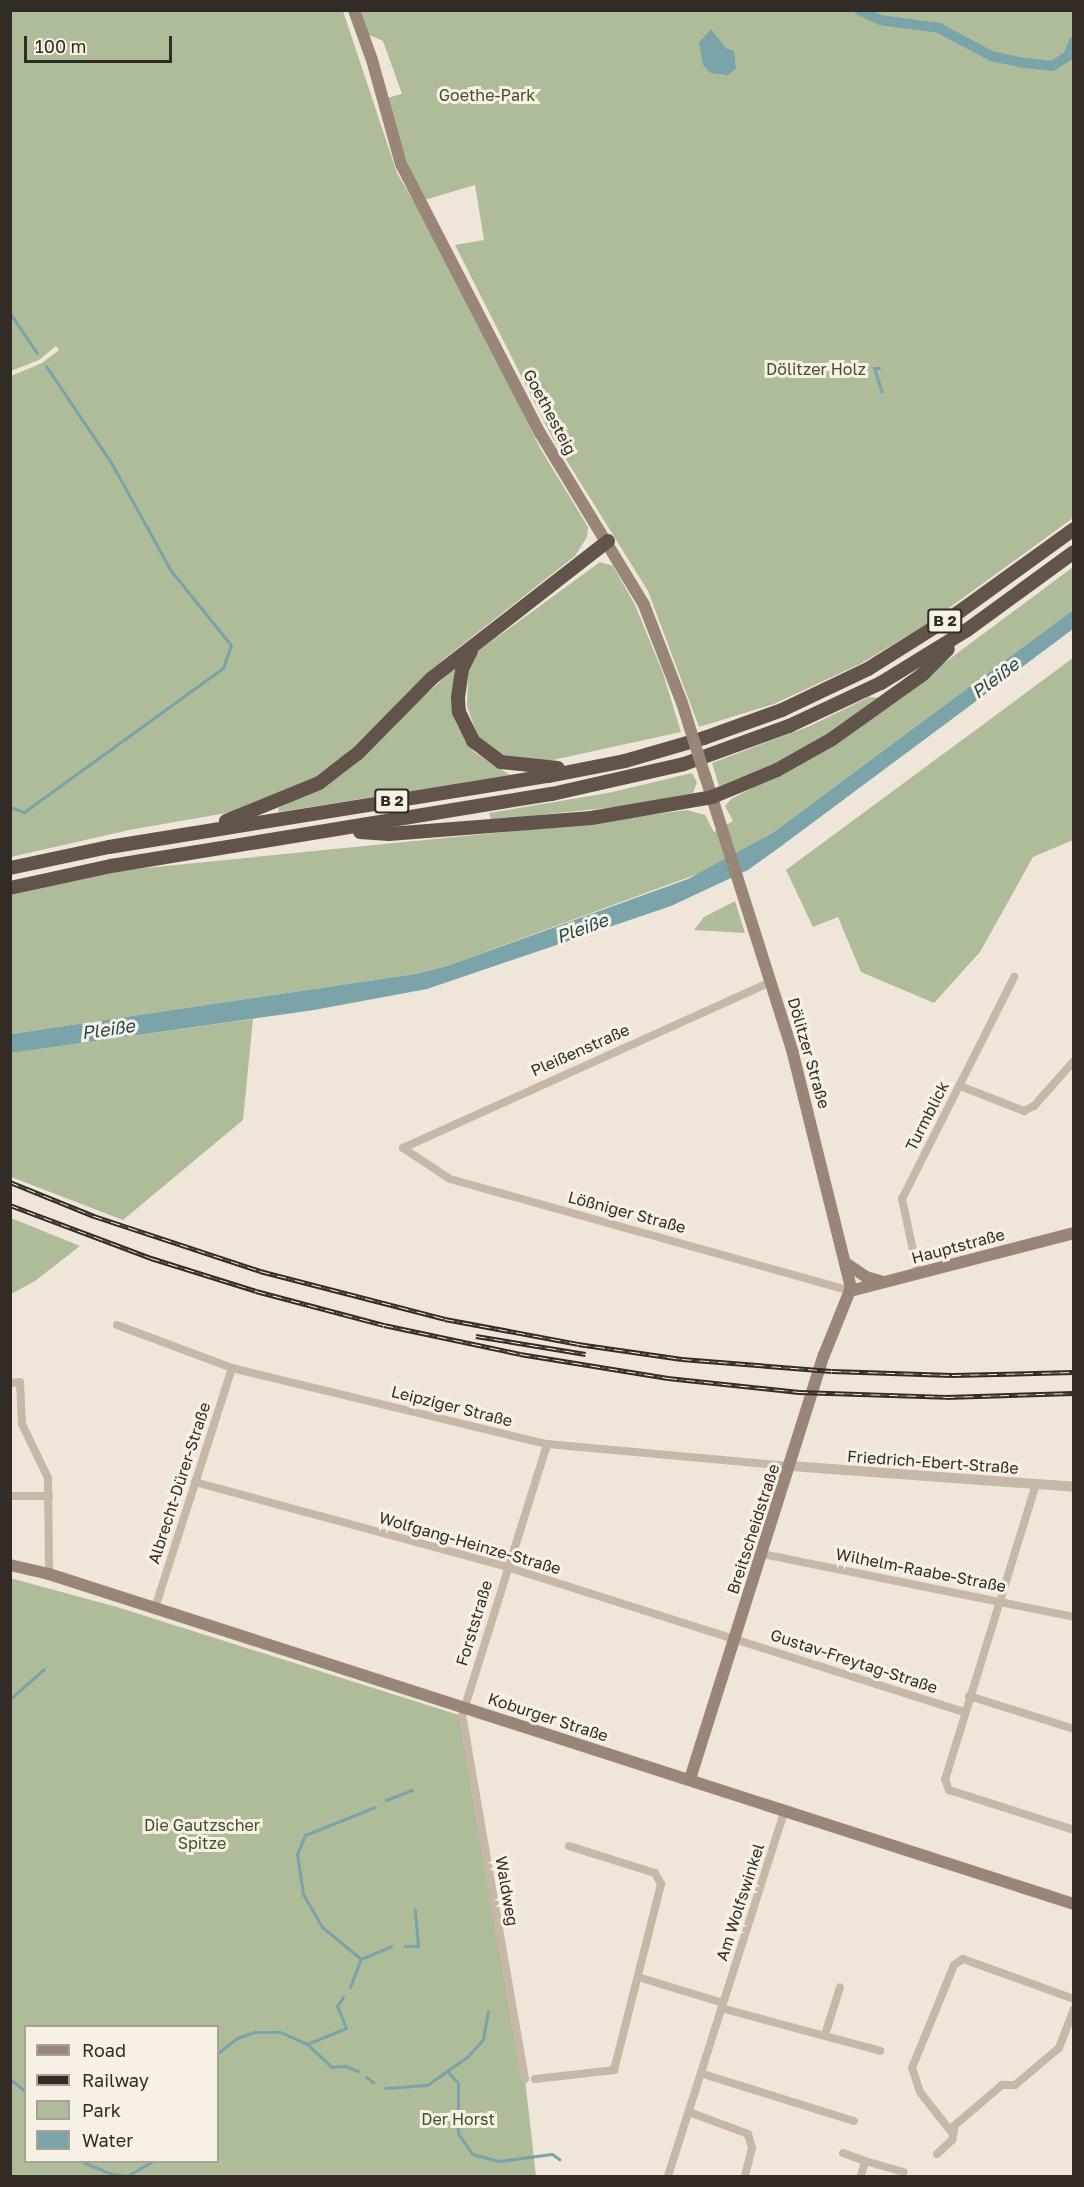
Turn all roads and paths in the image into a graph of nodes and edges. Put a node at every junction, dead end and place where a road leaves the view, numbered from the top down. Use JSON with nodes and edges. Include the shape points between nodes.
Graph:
{"nodes":[{"id":1,"x":354,"y":10,"type":"edge"},
{"id":2,"x":1074,"y":529,"type":"edge"},
{"id":3,"x":608,"y":541,"type":"junction"},
{"id":4,"x":1074,"y":552,"type":"edge"},
{"id":5,"x":967,"y":630,"type":"junction"},
{"id":6,"x":473,"y":647,"type":"junction"},
{"id":7,"x":594,"y":768,"type":"junction"},
{"id":8,"x":712,"y":797,"type":"junction"},
{"id":9,"x":722,"y":827,"type":"joint"},
{"id":10,"x":331,"y":830,"type":"junction"},
{"id":11,"x":190,"y":833,"type":"junction"},
{"id":12,"x":10,"y":868,"type":"edge"},
{"id":13,"x":10,"y":888,"type":"edge"},
{"id":14,"x":1014,"y":977,"type":"dead end"},
{"id":15,"x":770,"y":982,"type":"junction"},
{"id":16,"x":1074,"y":1062,"type":"edge"},
{"id":17,"x":960,"y":1086,"type":"junction"},
{"id":18,"x":403,"y":1148,"type":"joint"},
{"id":19,"x":1074,"y":1233,"type":"edge"},
{"id":20,"x":848,"y":1264,"type":"junction"},
{"id":21,"x":918,"y":1274,"type":"junction"},
{"id":22,"x":886,"y":1283,"type":"junction"},
{"id":23,"x":850,"y":1291,"type":"junction"},
{"id":24,"x":117,"y":1325,"type":"dead end"},
{"id":25,"x":232,"y":1368,"type":"junction"},
{"id":26,"x":10,"y":1383,"type":"edge"},
{"id":27,"x":547,"y":1444,"type":"junction"},
{"id":28,"x":791,"y":1466,"type":"junction"},
{"id":29,"x":195,"y":1482,"type":"junction"},
{"id":30,"x":1036,"y":1484,"type":"junction"},
{"id":31,"x":1074,"y":1487,"type":"edge"},
{"id":32,"x":10,"y":1496,"type":"edge"},
{"id":33,"x":49,"y":1496,"type":"junction"},
{"id":34,"x":762,"y":1554,"type":"junction"},
{"id":35,"x":10,"y":1565,"type":"edge"},
{"id":36,"x":507,"y":1567,"type":"junction"},
{"id":37,"x":50,"y":1574,"type":"junction"},
{"id":38,"x":999,"y":1600,"type":"junction"},
{"id":39,"x":155,"y":1608,"type":"junction"},
{"id":40,"x":1074,"y":1617,"type":"edge"},
{"id":41,"x":735,"y":1640,"type":"junction"},
{"id":42,"x":969,"y":1696,"type":"junction"},
{"id":43,"x":464,"y":1707,"type":"junction"},
{"id":44,"x":964,"y":1712,"type":"junction"},
{"id":45,"x":1074,"y":1729,"type":"edge"},
{"id":46,"x":690,"y":1779,"type":"junction"},
{"id":47,"x":785,"y":1810,"type":"junction"},
{"id":48,"x":1074,"y":1830,"type":"edge"},
{"id":49,"x":569,"y":1846,"type":"dead end"},
{"id":50,"x":1074,"y":1904,"type":"edge"},
{"id":51,"x":638,"y":1977,"type":"junction"},
{"id":52,"x":840,"y":1987,"type":"dead end"},
{"id":53,"x":1074,"y":1999,"type":"edge"},
{"id":54,"x":722,"y":2006,"type":"junction"},
{"id":55,"x":1074,"y":2009,"type":"edge"},
{"id":56,"x":825,"y":2035,"type":"junction"},
{"id":57,"x":880,"y":2051,"type":"dead end"},
{"id":58,"x":703,"y":2074,"type":"junction"},
{"id":59,"x":525,"y":2079,"type":"dead end"},
{"id":60,"x":535,"y":2079,"type":"dead end"},
{"id":61,"x":689,"y":2112,"type":"junction"},
{"id":62,"x":854,"y":2121,"type":"dead end"},
{"id":63,"x":953,"y":2134,"type":"junction"},
{"id":64,"x":843,"y":2153,"type":"dead end"},
{"id":65,"x":936,"y":2154,"type":"dead end"},
{"id":66,"x":866,"y":2161,"type":"junction"},
{"id":67,"x":903,"y":2172,"type":"dead end"},
{"id":68,"x":668,"y":2176,"type":"edge"},
{"id":69,"x":745,"y":2176,"type":"edge"},
{"id":70,"x":861,"y":2176,"type":"edge"}],
"edges":[{"from":1,"to":3,"type":"main road","name":"Goethesteig","via":[[401,164],[447,246],[540,433]]},
{"from":2,"to":7,"type":"highway","number":"B 2","via":[[916,641],[838,684],[728,730]]},
{"from":3,"to":6,"type":"highway"},
{"from":3,"to":8,"type":"main road","name":"Goethesteig","bridge":true,"via":[[644,605],[682,703]]},
{"from":4,"to":5,"type":"highway","number":"B 2"},
{"from":5,"to":8,"type":"highway","via":[[923,674],[832,739],[777,770]]},
{"from":5,"to":10,"type":"highway","number":"B 2","via":[[850,699],[769,735],[684,764],[552,794]]},
{"from":6,"to":7,"type":"highway","via":[[462,669],[458,699],[459,712],[473,741],[487,754],[515,766]]},
{"from":6,"to":11,"type":"highway","via":[[432,678],[358,753],[319,783],[271,806]]},
{"from":7,"to":11,"type":"highway","number":"B 2"},
{"from":8,"to":9,"type":"main road","name":"Goethesteig"},
{"from":8,"to":10,"type":"highway","via":[[591,818],[389,834]]},
{"from":9,"to":15,"type":"main road","name":"Dölitzer Straße"},
{"from":10,"to":13,"type":"highway","number":"B 2","via":[[111,866]]},
{"from":11,"to":12,"type":"highway","number":"B 2"},
{"from":14,"to":17,"type":"street","name":"Turmblick"},
{"from":15,"to":18,"type":"street","name":"Pleißenstraße"},
{"from":15,"to":20,"type":"main road","name":"Dölitzer Straße"},
{"from":16,"to":17,"type":"street","via":[[1034,1106],[1024,1111]]},
{"from":17,"to":21,"type":"street","name":"Turmblick","via":[[902,1199]]},
{"from":18,"to":23,"type":"street","name":"Lößniger Straße","via":[[450,1179]]},
{"from":19,"to":21,"type":"main road","name":"Hauptstraße"},
{"from":20,"to":22,"type":"main road","via":[[862,1275]]},
{"from":20,"to":23,"type":"main road","name":"Dölitzer Straße"},
{"from":21,"to":22,"type":"main road","name":"Hauptstraße"},
{"from":22,"to":23,"type":"main road","name":"Hauptstraße"},
{"from":23,"to":28,"type":"main road","name":"Breitscheidstraße","via":[[824,1355]]},
{"from":24,"to":25,"type":"street","name":"Leipziger Straße"},
{"from":25,"to":27,"type":"street","name":"Leipziger Straße"},
{"from":25,"to":29,"type":"street","name":"Albrecht-Dürer-Straße"},
{"from":26,"to":33,"type":"street","via":[[20,1382],[22,1424],[48,1478]]},
{"from":27,"to":28,"type":"street","name":"Leipziger Straße"},
{"from":27,"to":36,"type":"street","name":"Forststraße"},
{"from":28,"to":30,"type":"street","name":"Friedrich-Ebert-Straße"},
{"from":28,"to":34,"type":"main road","name":"Breitscheidstraße"},
{"from":29,"to":36,"type":"street","name":"Wolfgang-Heinze-Straße"},
{"from":29,"to":39,"type":"street","name":"Albrecht-Dürer-Straße"},
{"from":30,"to":31,"type":"street","name":"Friedrich-Ebert-Straße"},
{"from":30,"to":38,"type":"street"},
{"from":32,"to":33,"type":"street"},
{"from":33,"to":37,"type":"street"},
{"from":34,"to":38,"type":"street","name":"Wilhelm-Raabe-Straße"},
{"from":34,"to":41,"type":"main road","name":"Breitscheidstraße"},
{"from":35,"to":37,"type":"main road","name":"Koburger Straße"},
{"from":36,"to":41,"type":"street","name":"Wolfgang-Heinze-Straße"},
{"from":36,"to":43,"type":"street","name":"Forststraße"},
{"from":37,"to":39,"type":"main road","name":"Koburger Straße"},
{"from":38,"to":40,"type":"street","name":"Wilhelm-Raabe-Straße"},
{"from":38,"to":42,"type":"street"},
{"from":39,"to":43,"type":"main road","name":"Koburger Straße"},
{"from":41,"to":44,"type":"street","name":"Gustav-Freytag-Straße"},
{"from":41,"to":46,"type":"main road","name":"Breitscheidstraße"},
{"from":42,"to":44,"type":"street"},
{"from":42,"to":45,"type":"street"},
{"from":43,"to":46,"type":"main road","name":"Koburger Straße"},
{"from":43,"to":59,"type":"street","name":"Waldweg","via":[[472,1779]]},
{"from":44,"to":48,"type":"street","via":[[946,1786]]},
{"from":46,"to":47,"type":"main road","name":"Koburger Straße"},
{"from":47,"to":50,"type":"main road","name":"Koburger Straße"},
{"from":47,"to":54,"type":"street","name":"Am Wolfswinkel"},
{"from":49,"to":51,"type":"street","via":[[655,1873],[661,1884]]},
{"from":51,"to":54,"type":"street"},
{"from":51,"to":60,"type":"street","via":[[614,2070]]},
{"from":52,"to":56,"type":"street"},
{"from":53,"to":63,"type":"street","via":[[963,1959],[954,1965],[912,2068],[920,2092]]},
{"from":54,"to":56,"type":"street"},
{"from":54,"to":58,"type":"street","name":"Am Wolfswinkel"},
{"from":55,"to":63,"type":"street","via":[[1059,2048],[1015,2085],[1002,2085],[955,2125]]},
{"from":56,"to":57,"type":"street"},
{"from":58,"to":61,"type":"street","name":"Am Wolfswinkel"},
{"from":58,"to":62,"type":"street"},
{"from":61,"to":68,"type":"street","name":"Am Wolfswinkel"},
{"from":61,"to":69,"type":"street","via":[[747,2134],[752,2148]]},
{"from":63,"to":65,"type":"street","via":[[952,2140]]},
{"from":64,"to":66,"type":"street"},
{"from":66,"to":67,"type":"street"},
{"from":66,"to":70,"type":"street"}]}
